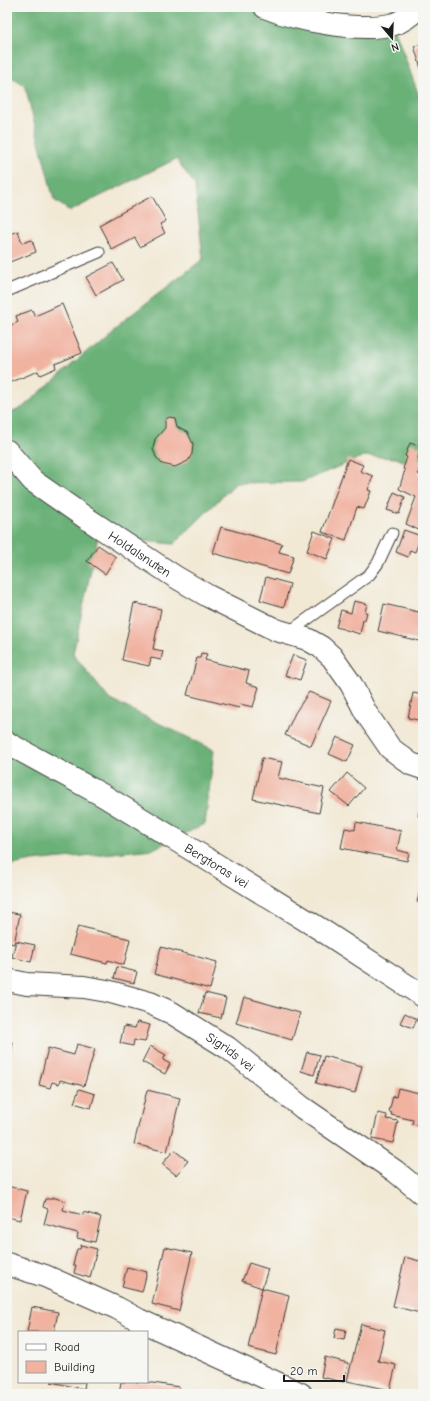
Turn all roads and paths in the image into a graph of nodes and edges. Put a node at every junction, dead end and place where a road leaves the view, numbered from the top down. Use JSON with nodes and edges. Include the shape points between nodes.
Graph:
{"nodes":[{"id":1,"x":265,"y":7,"type":"edge"},
{"id":2,"x":419,"y":7,"type":"edge"},
{"id":3,"x":99,"y":252,"type":"dead end"},
{"id":4,"x":7,"y":291,"type":"edge"},
{"id":5,"x":7,"y":450,"type":"edge"},
{"id":6,"x":392,"y":533,"type":"dead end"},
{"id":7,"x":288,"y":633,"type":"junction"},
{"id":8,"x":7,"y":743,"type":"edge"},
{"id":9,"x":423,"y":768,"type":"edge"},
{"id":10,"x":7,"y":980,"type":"edge"},
{"id":11,"x":423,"y":996,"type":"edge"},
{"id":12,"x":423,"y":1194,"type":"edge"},
{"id":13,"x":7,"y":1264,"type":"edge"},
{"id":14,"x":301,"y":1394,"type":"edge"}],
"edges":[{"from":1,"to":2,"type":"street","via":[[307,20],[377,27],[395,24],[410,16]]},
{"from":3,"to":4,"type":"lane"},
{"from":5,"to":7,"type":"street","name":"Holdalsnuten","via":[[33,481],[156,565],[213,599],[276,630]]},
{"from":6,"to":7,"type":"lane","via":[[378,563],[369,575]]},
{"from":7,"to":9,"type":"street","name":"Holdalsnuten","via":[[321,647],[332,658],[390,748],[411,764]]},
{"from":8,"to":11,"type":"street","name":"Bergtoras vei","via":[[104,796]]},
{"from":10,"to":12,"type":"street","name":"Sigrids vei","via":[[107,991],[150,1003],[172,1013],[228,1048],[303,1108],[395,1171]]},
{"from":13,"to":14,"type":"street","via":[[44,1276],[117,1308]]}]}
